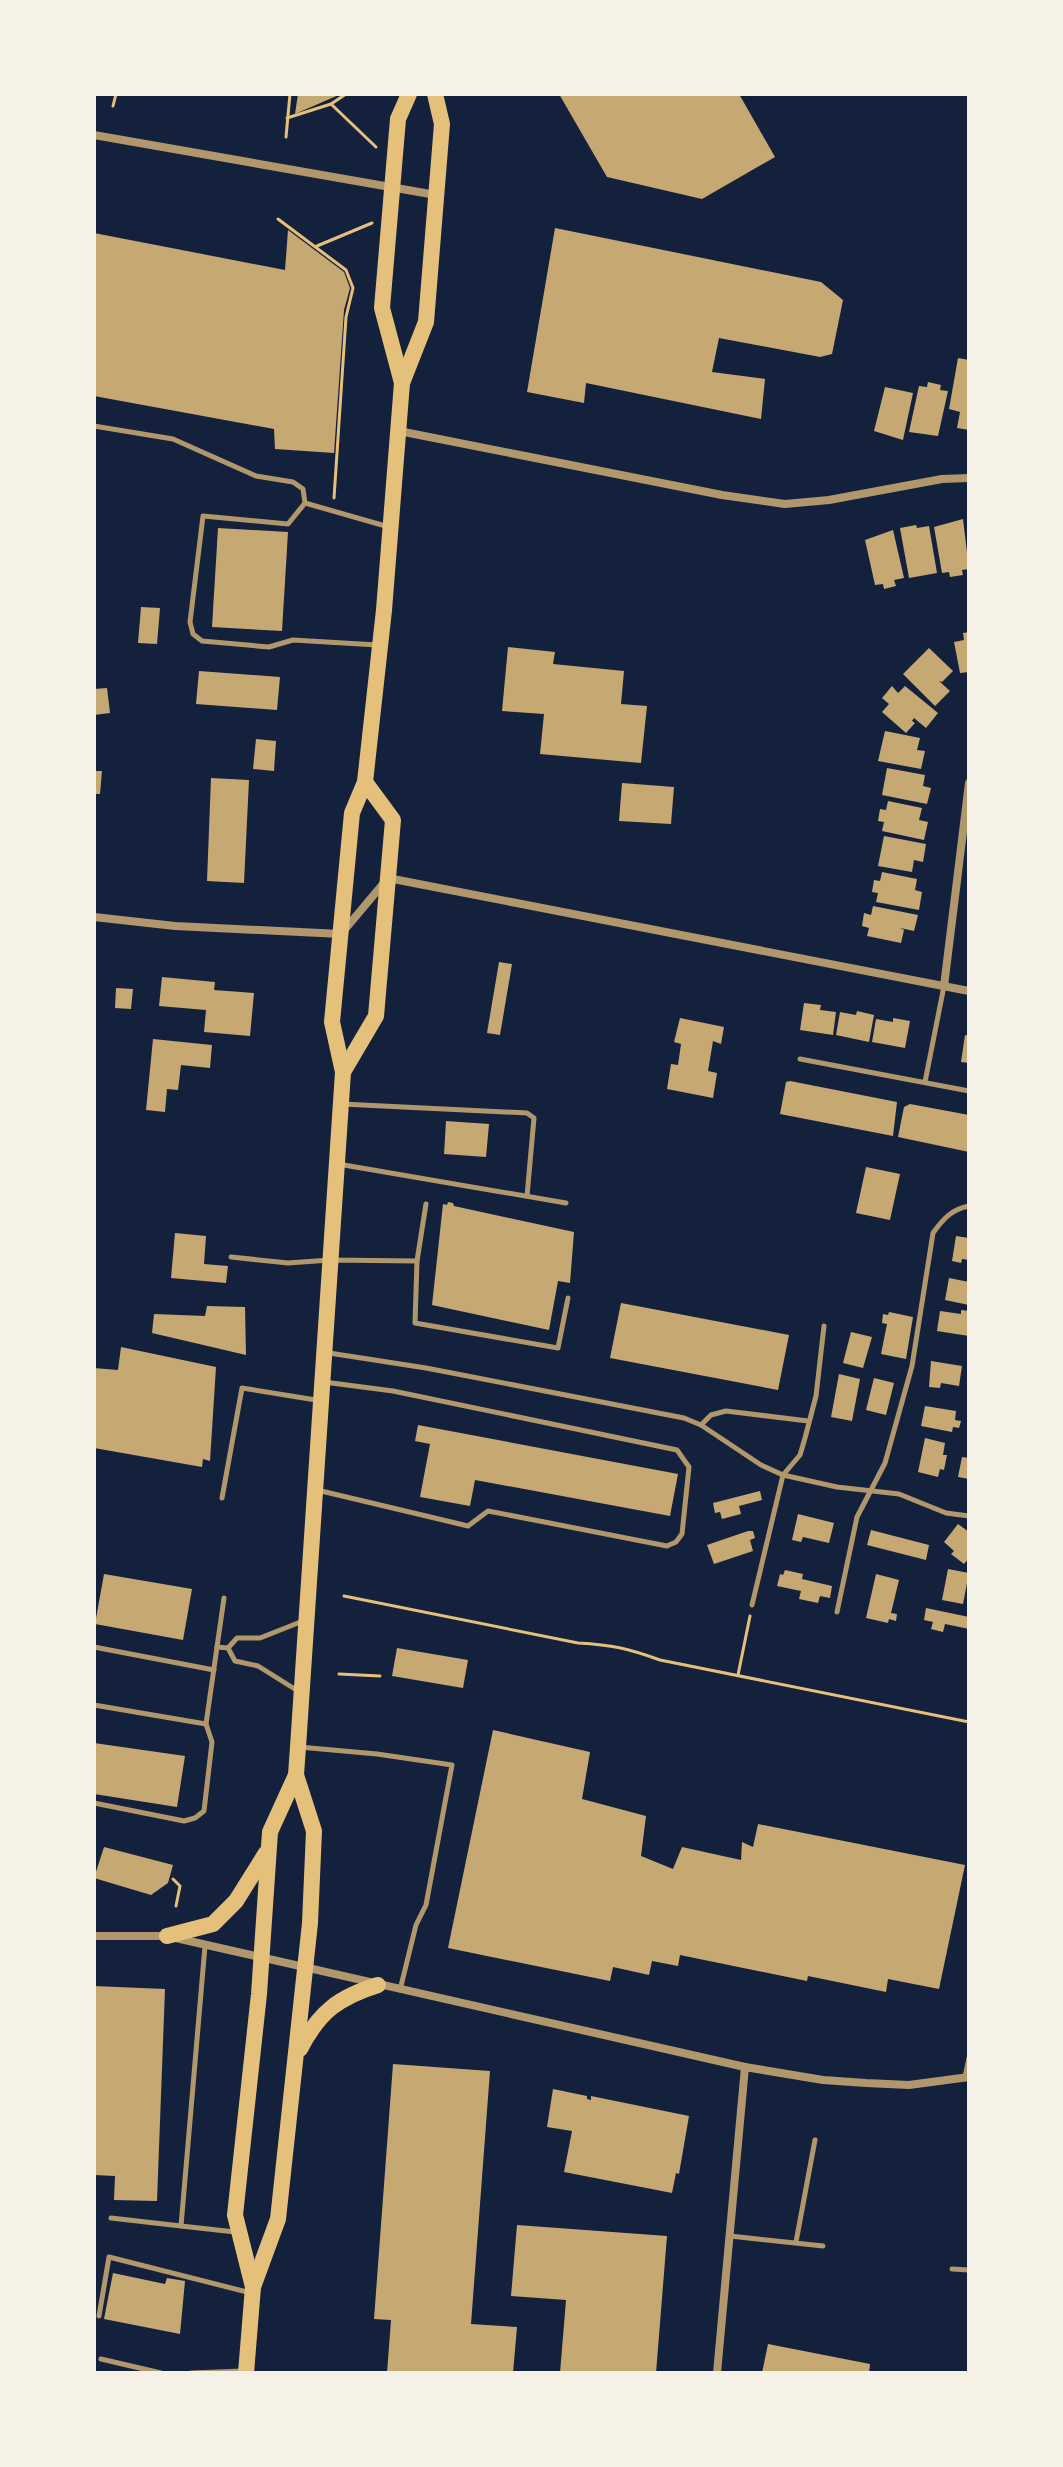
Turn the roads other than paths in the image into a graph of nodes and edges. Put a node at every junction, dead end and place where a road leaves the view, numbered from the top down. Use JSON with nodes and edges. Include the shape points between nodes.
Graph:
{"nodes":[{"id":1,"x":409,"y":94,"type":"edge"},
{"id":2,"x":435,"y":94,"type":"edge"},
{"id":3,"x":94,"y":135,"type":"edge"},
{"id":4,"x":392,"y":189,"type":"junction"},
{"id":5,"x":437,"y":195,"type":"junction"},
{"id":6,"x":402,"y":383,"type":"junction"},
{"id":7,"x":94,"y":426,"type":"edge"},
{"id":8,"x":399,"y":431,"type":"junction"},
{"id":9,"x":969,"y":478,"type":"edge"},
{"id":10,"x":305,"y":503,"type":"junction"},
{"id":11,"x":390,"y":527,"type":"junction"},
{"id":12,"x":378,"y":645,"type":"junction"},
{"id":13,"x":365,"y":782,"type":"junction"},
{"id":14,"x":969,"y":783,"type":"edge"},
{"id":15,"x":388,"y":878,"type":"junction"},
{"id":16,"x":94,"y":917,"type":"edge"},
{"id":17,"x":341,"y":934,"type":"junction"},
{"id":18,"x":944,"y":986,"type":"junction"},
{"id":19,"x":969,"y":991,"type":"edge"},
{"id":20,"x":800,"y":1059,"type":"dead end"},
{"id":21,"x":343,"y":1072,"type":"junction"},
{"id":22,"x":925,"y":1082,"type":"junction"},
{"id":23,"x":969,"y":1091,"type":"edge"},
{"id":24,"x":341,"y":1104,"type":"junction"},
{"id":25,"x":337,"y":1164,"type":"junction"},
{"id":26,"x":527,"y":1196,"type":"junction"},
{"id":27,"x":566,"y":1203,"type":"dead end"},
{"id":28,"x":426,"y":1204,"type":"dead end"},
{"id":29,"x":969,"y":1206,"type":"edge"},
{"id":30,"x":231,"y":1257,"type":"dead end"},
{"id":31,"x":330,"y":1260,"type":"junction"},
{"id":32,"x":417,"y":1261,"type":"junction"},
{"id":33,"x":568,"y":1298,"type":"dead end"},
{"id":34,"x":824,"y":1326,"type":"dead end"},
{"id":35,"x":324,"y":1352,"type":"junction"},
{"id":36,"x":322,"y":1381,"type":"junction"},
{"id":37,"x":321,"y":1401,"type":"junction"},
{"id":38,"x":808,"y":1421,"type":"junction"},
{"id":39,"x":701,"y":1425,"type":"junction"},
{"id":40,"x":783,"y":1475,"type":"junction"},
{"id":41,"x":316,"y":1490,"type":"junction"},
{"id":42,"x":872,"y":1490,"type":"junction"},
{"id":43,"x":222,"y":1498,"type":"dead end"},
{"id":44,"x":969,"y":1516,"type":"edge"},
{"id":45,"x":224,"y":1598,"type":"dead end"},
{"id":46,"x":752,"y":1605,"type":"road end"},
{"id":47,"x":837,"y":1612,"type":"dead end"},
{"id":48,"x":307,"y":1619,"type":"junction"},
{"id":49,"x":94,"y":1647,"type":"edge"},
{"id":50,"x":217,"y":1647,"type":"junction"},
{"id":51,"x":228,"y":1648,"type":"junction"},
{"id":52,"x":214,"y":1670,"type":"junction"},
{"id":53,"x":302,"y":1694,"type":"junction"},
{"id":54,"x":94,"y":1705,"type":"edge"},
{"id":55,"x":206,"y":1724,"type":"junction"},
{"id":56,"x":298,"y":1747,"type":"junction"},
{"id":57,"x":296,"y":1775,"type":"junction"},
{"id":58,"x":94,"y":1803,"type":"edge"},
{"id":59,"x":269,"y":1848,"type":"junction"},
{"id":60,"x":94,"y":1936,"type":"edge"},
{"id":61,"x":167,"y":1936,"type":"junction"},
{"id":62,"x":205,"y":1946,"type":"junction"},
{"id":63,"x":260,"y":1958,"type":"junction"},
{"id":64,"x":306,"y":1968,"type":"junction"},
{"id":65,"x":378,"y":1985,"type":"junction"},
{"id":66,"x":400,"y":1990,"type":"junction"},
{"id":67,"x":296,"y":2057,"type":"junction"},
{"id":68,"x":969,"y":2058,"type":"edge"},
{"id":69,"x":745,"y":2067,"type":"junction"},
{"id":70,"x":967,"y":2078,"type":"edge"},
{"id":71,"x":815,"y":2140,"type":"dead end"},
{"id":72,"x":111,"y":2218,"type":"dead end"},
{"id":73,"x":181,"y":2226,"type":"junction"},
{"id":74,"x":239,"y":2233,"type":"junction"},
{"id":75,"x":730,"y":2236,"type":"junction"},
{"id":76,"x":796,"y":2242,"type":"junction"},
{"id":77,"x":823,"y":2246,"type":"dead end"},
{"id":78,"x":952,"y":2269,"type":"dead end"},
{"id":79,"x":969,"y":2270,"type":"edge"},
{"id":80,"x":252,"y":2290,"type":"junction"},
{"id":81,"x":99,"y":2316,"type":"dead end"},
{"id":82,"x":101,"y":2359,"type":"dead end"},
{"id":83,"x":246,"y":2372,"type":"edge"},
{"id":84,"x":161,"y":2373,"type":"edge"},
{"id":85,"x":191,"y":2373,"type":"edge"},
{"id":86,"x":717,"y":2373,"type":"edge"}],
"edges":[{"from":1,"to":4,"type":"main road","via":[[398,119]]},
{"from":2,"to":5,"type":"main road","via":[[442,124]]},
{"from":3,"to":4,"type":"street"},
{"from":4,"to":5,"type":"street"},
{"from":4,"to":6,"type":"main road","via":[[382,308]]},
{"from":5,"to":6,"type":"main road","via":[[426,322]]},
{"from":6,"to":8,"type":"main road"},
{"from":7,"to":10,"type":"lane","via":[[173,439],[256,476],[293,482],[303,489]]},
{"from":8,"to":9,"type":"street","via":[[785,504]]},
{"from":8,"to":11,"type":"main road"},
{"from":10,"to":11,"type":"lane"},
{"from":10,"to":12,"type":"lane","via":[[288,524],[203,516],[190,622],[193,634],[202,641],[269,647],[293,640]]},
{"from":11,"to":12,"type":"main road"},
{"from":12,"to":13,"type":"main road"},
{"from":13,"to":15,"type":"main road","via":[[393,820]]},
{"from":13,"to":17,"type":"main road","via":[[352,813]]},
{"from":14,"to":18,"type":"street"},
{"from":15,"to":17,"type":"street"},
{"from":15,"to":18,"type":"street"},
{"from":15,"to":21,"type":"main road","via":[[376,1016]]},
{"from":16,"to":17,"type":"street"},
{"from":17,"to":21,"type":"main road","via":[[332,1022]]},
{"from":18,"to":19,"type":"street"},
{"from":18,"to":22,"type":"lane"},
{"from":20,"to":22,"type":"lane"},
{"from":21,"to":24,"type":"main road"},
{"from":22,"to":23,"type":"lane"},
{"from":24,"to":25,"type":"main road"},
{"from":24,"to":26,"type":"lane","via":[[527,1113],[534,1118]]},
{"from":25,"to":26,"type":"lane"},
{"from":25,"to":31,"type":"main road"},
{"from":26,"to":27,"type":"lane"},
{"from":28,"to":32,"type":"lane"},
{"from":29,"to":42,"type":"lane","via":[[957,1209],[933,1233],[912,1366],[885,1463]]},
{"from":30,"to":31,"type":"lane","via":[[288,1263]]},
{"from":31,"to":32,"type":"lane"},
{"from":31,"to":35,"type":"main road"},
{"from":32,"to":33,"type":"lane","via":[[415,1323],[558,1348]]},
{"from":34,"to":38,"type":"lane"},
{"from":35,"to":36,"type":"main road"},
{"from":35,"to":39,"type":"lane","via":[[472,1376]]},
{"from":36,"to":37,"type":"main road"},
{"from":36,"to":41,"type":"lane","via":[[677,1450],[689,1467],[682,1534],[667,1546],[488,1511],[468,1526]]},
{"from":37,"to":41,"type":"main road"},
{"from":37,"to":43,"type":"lane","via":[[242,1388]]},
{"from":38,"to":39,"type":"lane","via":[[726,1411]]},
{"from":38,"to":40,"type":"lane","via":[[800,1455]]},
{"from":39,"to":40,"type":"lane"},
{"from":40,"to":42,"type":"lane"},
{"from":40,"to":46,"type":"lane"},
{"from":41,"to":48,"type":"main road"},
{"from":42,"to":44,"type":"lane"},
{"from":42,"to":47,"type":"lane","via":[[857,1517]]},
{"from":45,"to":50,"type":"lane"},
{"from":48,"to":51,"type":"lane","via":[[260,1638],[237,1638]]},
{"from":48,"to":53,"type":"main road"},
{"from":49,"to":52,"type":"lane"},
{"from":50,"to":51,"type":"lane"},
{"from":50,"to":52,"type":"lane"},
{"from":51,"to":53,"type":"lane","via":[[235,1661],[258,1666]]},
{"from":52,"to":55,"type":"lane"},
{"from":53,"to":56,"type":"main road"},
{"from":54,"to":55,"type":"lane"},
{"from":55,"to":58,"type":"lane","via":[[212,1742],[204,1811],[195,1818],[184,1821]]},
{"from":56,"to":57,"type":"main road"},
{"from":56,"to":66,"type":"lane","via":[[452,1765],[426,1905]]},
{"from":57,"to":59,"type":"main road","via":[[270,1832]]},
{"from":57,"to":64,"type":"main road","via":[[314,1831]]},
{"from":59,"to":61,"type":"main road","via":[[236,1901],[213,1924]]},
{"from":59,"to":63,"type":"main road"},
{"from":60,"to":61,"type":"street"},
{"from":61,"to":62,"type":"street"},
{"from":62,"to":63,"type":"street"},
{"from":62,"to":73,"type":"lane"},
{"from":63,"to":64,"type":"street"},
{"from":63,"to":74,"type":"main road","via":[[235,2215]]},
{"from":64,"to":65,"type":"street"},
{"from":64,"to":67,"type":"main road"},
{"from":65,"to":66,"type":"street"},
{"from":65,"to":67,"type":"main road","via":[[329,2007]]},
{"from":66,"to":69,"type":"street"},
{"from":67,"to":80,"type":"main road","via":[[278,2219]]},
{"from":68,"to":70,"type":"lane"},
{"from":69,"to":70,"type":"street","via":[[866,2083],[909,2085]]},
{"from":69,"to":75,"type":"street"},
{"from":71,"to":76,"type":"lane"},
{"from":72,"to":73,"type":"lane"},
{"from":73,"to":74,"type":"lane"},
{"from":74,"to":80,"type":"main road"},
{"from":75,"to":76,"type":"lane"},
{"from":75,"to":86,"type":"street"},
{"from":76,"to":77,"type":"lane"},
{"from":78,"to":79,"type":"lane"},
{"from":80,"to":81,"type":"lane","via":[[109,2257]]},
{"from":80,"to":83,"type":"main road"},
{"from":82,"to":84,"type":"lane"},
{"from":83,"to":85,"type":"lane"}]}
